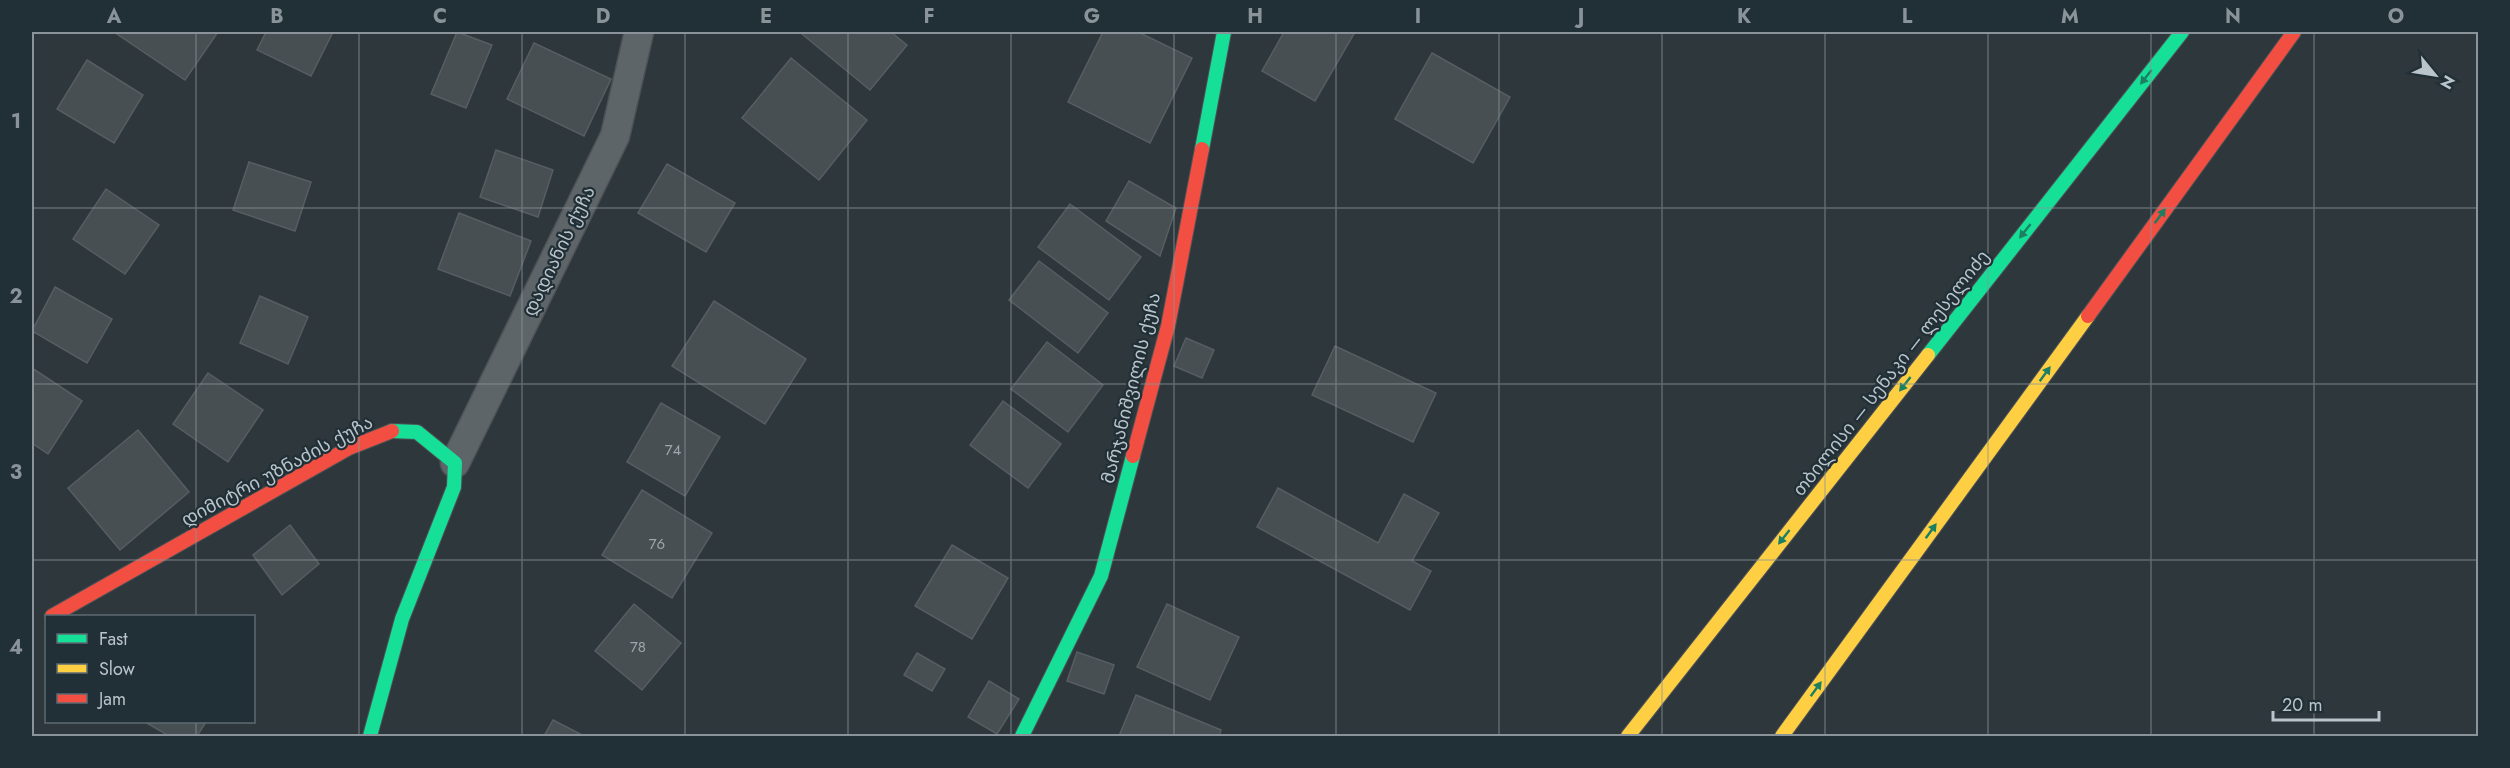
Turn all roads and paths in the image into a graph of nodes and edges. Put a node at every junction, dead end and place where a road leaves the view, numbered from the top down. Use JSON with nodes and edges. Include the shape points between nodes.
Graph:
{"nodes":[{"id":1,"x":639,"y":32,"type":"edge"},
{"id":2,"x":1224,"y":32,"type":"edge"},
{"id":3,"x":2182,"y":32,"type":"edge"},
{"id":4,"x":2294,"y":32,"type":"edge"},
{"id":5,"x":455,"y":463,"type":"junction"},
{"id":6,"x":54,"y":615,"type":"edge"},
{"id":7,"x":369,"y":736,"type":"edge"},
{"id":8,"x":1022,"y":736,"type":"edge"},
{"id":9,"x":1628,"y":736,"type":"edge"},
{"id":10,"x":1782,"y":736,"type":"edge"}],
"edges":[{"from":1,"to":5,"type":"street","name":"დადიანის ქუჩა","via":[[615,136]]},
{"from":2,"to":8,"type":"main road","name":"მარჯანიშვილის ქუჩა","via":[[1168,326],[1101,576]]},
{"from":3,"to":9,"type":"main road","name":"თბილისი — სენაკი — ლესელიძე","one_way":true},
{"from":10,"to":4,"type":"main road","one_way":true},
{"from":5,"to":6,"type":"main road","name":"დიმიტრი უზნაძის ქუჩა","via":[[417,432],[389,431],[349,448]]},
{"from":5,"to":7,"type":"main road","via":[[454,487],[402,620]]}]}
